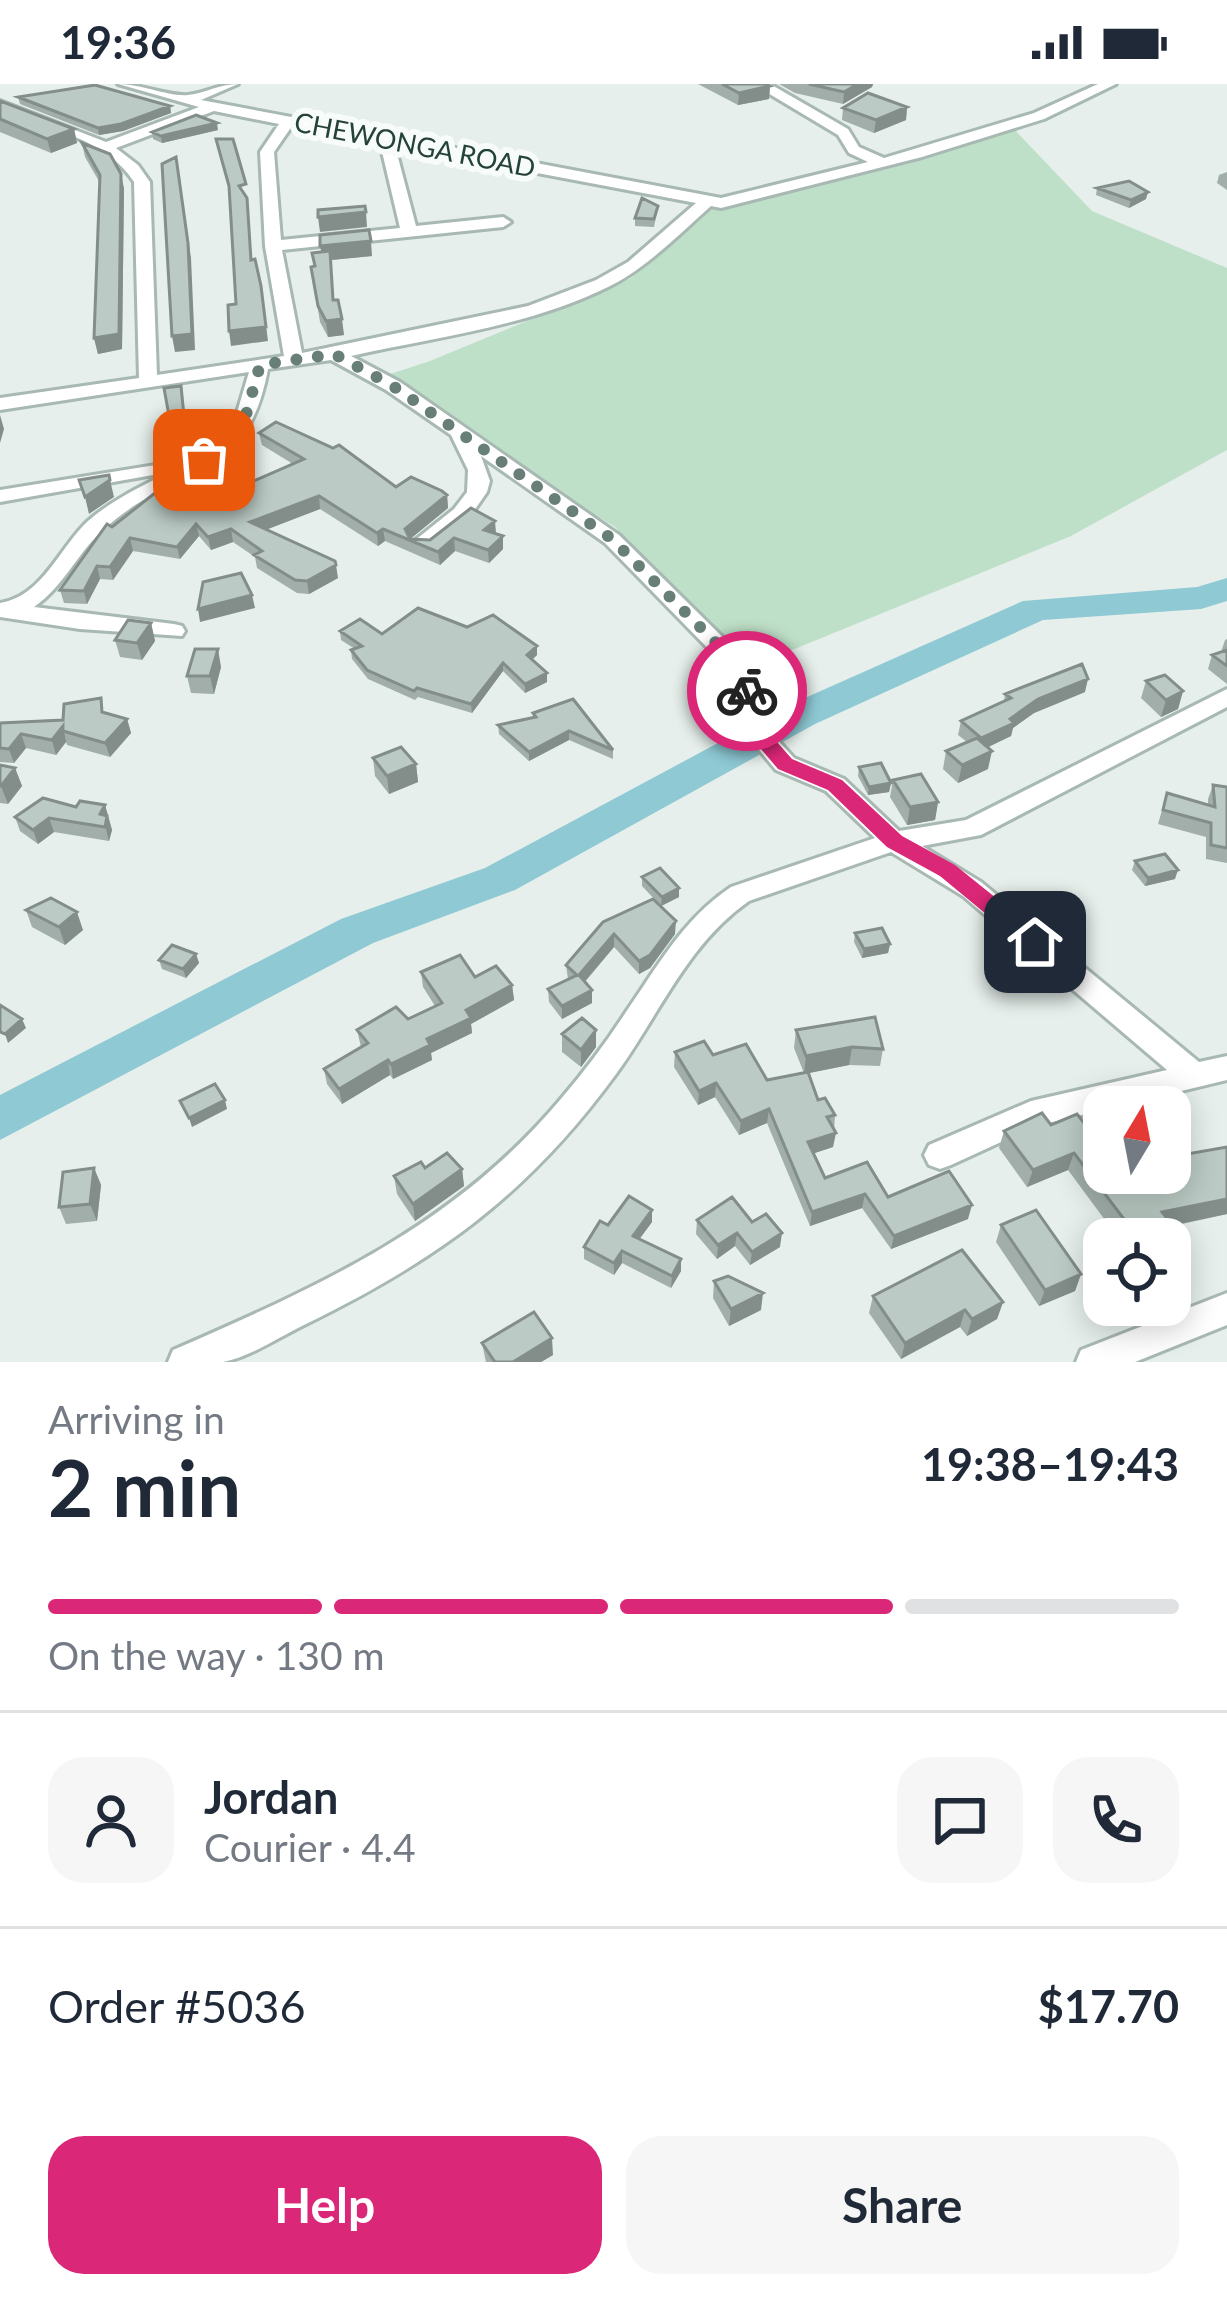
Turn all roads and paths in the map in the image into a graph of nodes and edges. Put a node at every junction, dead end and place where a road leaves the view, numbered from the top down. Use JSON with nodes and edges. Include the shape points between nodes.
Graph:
{"nodes":[{"id":1,"x":125,"y":84,"type":"edge"},
{"id":2,"x":232,"y":84,"type":"edge"},
{"id":3,"x":760,"y":84,"type":"edge"},
{"id":4,"x":1109,"y":84,"type":"edge"},
{"id":5,"x":184,"y":100,"type":"junction"},
{"id":6,"x":0,"y":106,"type":"edge"},
{"id":7,"x":213,"y":107,"type":"junction"},
{"id":8,"x":289,"y":120,"type":"junction"},
{"id":9,"x":386,"y":138,"type":"junction"},
{"id":10,"x":105,"y":148,"type":"junction"},
{"id":11,"x":881,"y":162,"type":"junction"},
{"id":12,"x":706,"y":202,"type":"junction"},
{"id":13,"x":503,"y":222,"type":"dead end"},
{"id":14,"x":409,"y":231,"type":"junction"},
{"id":15,"x":273,"y":246,"type":"junction"},
{"id":16,"x":334,"y":354,"type":"junction"},
{"id":17,"x":294,"y":359,"type":"junction"},
{"id":18,"x":260,"y":365,"type":"junction"},
{"id":19,"x":148,"y":382,"type":"junction"},
{"id":20,"x":0,"y":404,"type":"edge"},
{"id":21,"x":460,"y":431,"type":"junction"},
{"id":22,"x":204,"y":460,"type":"junction"},
{"id":23,"x":0,"y":496,"type":"edge"},
{"id":24,"x":421,"y":545,"type":"edge"},
{"id":25,"x":6,"y":610,"type":"edge"},
{"id":26,"x":174,"y":631,"type":"dead end"},
{"id":27,"x":1227,"y":697,"type":"edge"},
{"id":28,"x":894,"y":842,"type":"junction"},
{"id":29,"x":1227,"y":1068,"type":"edge"},
{"id":30,"x":1194,"y":1075,"type":"junction"},
{"id":31,"x":940,"y":1155,"type":"dead end"},
{"id":32,"x":1227,"y":1309,"type":"edge"},
{"id":33,"x":185,"y":1362,"type":"edge"},
{"id":34,"x":1093,"y":1362,"type":"edge"}],
"edges":[{"from":1,"to":5,"type":"street","name":"CHEWONGA ROAD"},
{"from":2,"to":5,"type":"street"},
{"from":3,"to":11,"type":"street"},
{"from":4,"to":11,"type":"street","via":[[1039,116]]},
{"from":5,"to":7,"type":"street","name":"CHEWONGA ROAD"},
{"from":6,"to":10,"type":"street"},
{"from":7,"to":8,"type":"street","name":"CHEWONGA ROAD"},
{"from":7,"to":10,"type":"street"},
{"from":8,"to":9,"type":"street","name":"CHEWONGA ROAD"},
{"from":8,"to":15,"type":"street","via":[[267,152]]},
{"from":9,"to":12,"type":"street","name":"CHEWONGA ROAD"},
{"from":9,"to":14,"type":"street"},
{"from":10,"to":19,"type":"street","via":[[125,158],[142,182]]},
{"from":11,"to":12,"type":"street","via":[[734,202]]},
{"from":12,"to":16,"type":"street","via":[[634,265],[581,292],[453,331]]},
{"from":13,"to":14,"type":"street"},
{"from":14,"to":15,"type":"street"},
{"from":15,"to":17,"type":"street"},
{"from":16,"to":17,"type":"street"},
{"from":16,"to":21,"type":"street"},
{"from":17,"to":18,"type":"street"},
{"from":18,"to":19,"type":"street"},
{"from":18,"to":22,"type":"street","via":[[244,422]]},
{"from":19,"to":20,"type":"street"},
{"from":21,"to":24,"type":"street","via":[[480,473],[477,488],[456,518]]},
{"from":21,"to":28,"type":"street","via":[[639,563],[745,672],[742,715],[750,726],[785,764],[835,785]]},
{"from":22,"to":23,"type":"street"},
{"from":22,"to":25,"type":"street","via":[[112,512],[42,591]]},
{"from":25,"to":26,"type":"street"},
{"from":27,"to":28,"type":"street","via":[[997,818]]},
{"from":28,"to":30,"type":"street","via":[[972,889]]},
{"from":28,"to":33,"type":"street","via":[[719,906],[611,1058],[500,1186],[355,1280]]},
{"from":29,"to":30,"type":"street"},
{"from":30,"to":31,"type":"street","via":[[1031,1114]]},
{"from":32,"to":34,"type":"street"}]}
